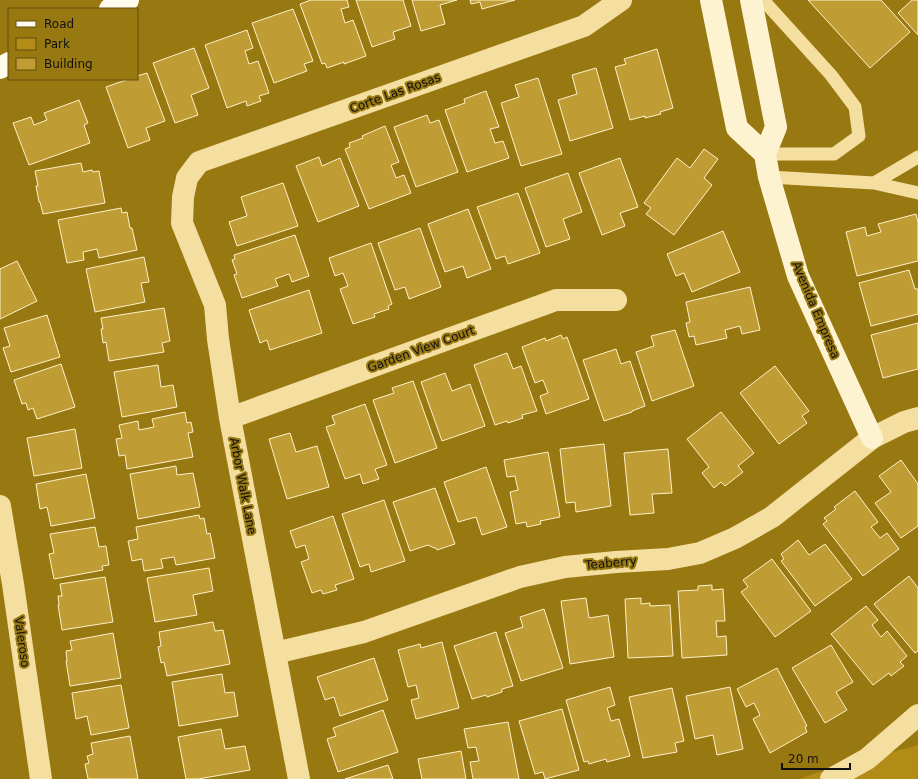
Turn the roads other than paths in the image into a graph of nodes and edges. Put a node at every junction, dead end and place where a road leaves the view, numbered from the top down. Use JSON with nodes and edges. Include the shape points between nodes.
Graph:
{"nodes":[{"id":1,"x":128,"y":0,"type":"edge"},
{"id":2,"x":621,"y":0,"type":"edge"},
{"id":3,"x":711,"y":0,"type":"edge"},
{"id":4,"x":751,"y":0,"type":"edge"},
{"id":5,"x":763,"y":0,"type":"edge"},
{"id":6,"x":112,"y":8,"type":"edge"},
{"id":7,"x":765,"y":154,"type":"junction"},
{"id":8,"x":918,"y":157,"type":"edge"},
{"id":9,"x":769,"y":177,"type":"junction"},
{"id":10,"x":874,"y":183,"type":"junction"},
{"id":11,"x":918,"y":193,"type":"edge"},
{"id":12,"x":183,"y":197,"type":"joint"},
{"id":13,"x":616,"y":300,"type":"dead end"},
{"id":14,"x":230,"y":418,"type":"junction"},
{"id":15,"x":918,"y":418,"type":"edge"},
{"id":16,"x":872,"y":438,"type":"junction"},
{"id":17,"x":0,"y":506,"type":"edge"},
{"id":18,"x":7,"y":586,"type":"edge"},
{"id":19,"x":275,"y":653,"type":"junction"},
{"id":20,"x":918,"y":715,"type":"edge"},
{"id":21,"x":41,"y":779,"type":"edge"},
{"id":22,"x":298,"y":779,"type":"edge"},
{"id":23,"x":832,"y":779,"type":"edge"}],
"edges":[{"from":1,"to":6,"type":"main road"},
{"from":2,"to":12,"type":"street","name":"Corte Las Rosas","via":[[584,26],[199,162],[188,178]]},
{"from":3,"to":7,"type":"street","via":[[737,128]]},
{"from":4,"to":7,"type":"street","via":[[776,127]]},
{"from":5,"to":7,"type":"lane","via":[[831,75],[855,107],[859,136],[834,154]]},
{"from":7,"to":9,"type":"street","name":"Avenida Empresa"},
{"from":8,"to":10,"type":"lane"},
{"from":9,"to":10,"type":"lane"},
{"from":9,"to":16,"type":"street","name":"Avenida Empresa","via":[[798,276]]},
{"from":10,"to":11,"type":"lane"},
{"from":12,"to":14,"type":"street","name":"Arbor Walk Lane","via":[[182,223],[215,305]]},
{"from":13,"to":14,"type":"street","name":"Garden View Court","via":[[556,300]]},
{"from":14,"to":19,"type":"street","name":"Arbor Walk Lane"},
{"from":15,"to":16,"type":"street","name":"Teaberry"},
{"from":16,"to":19,"type":"street","name":"Teaberry","via":[[772,517],[735,538],[700,553],[668,559],[565,567],[520,577],[364,632]]},
{"from":17,"to":18,"type":"street","name":"Valeroso"},
{"from":18,"to":21,"type":"street","name":"Valeroso"},
{"from":19,"to":22,"type":"street","name":"Arbor Walk Lane"},
{"from":20,"to":23,"type":"street","via":[[867,759]]}]}
